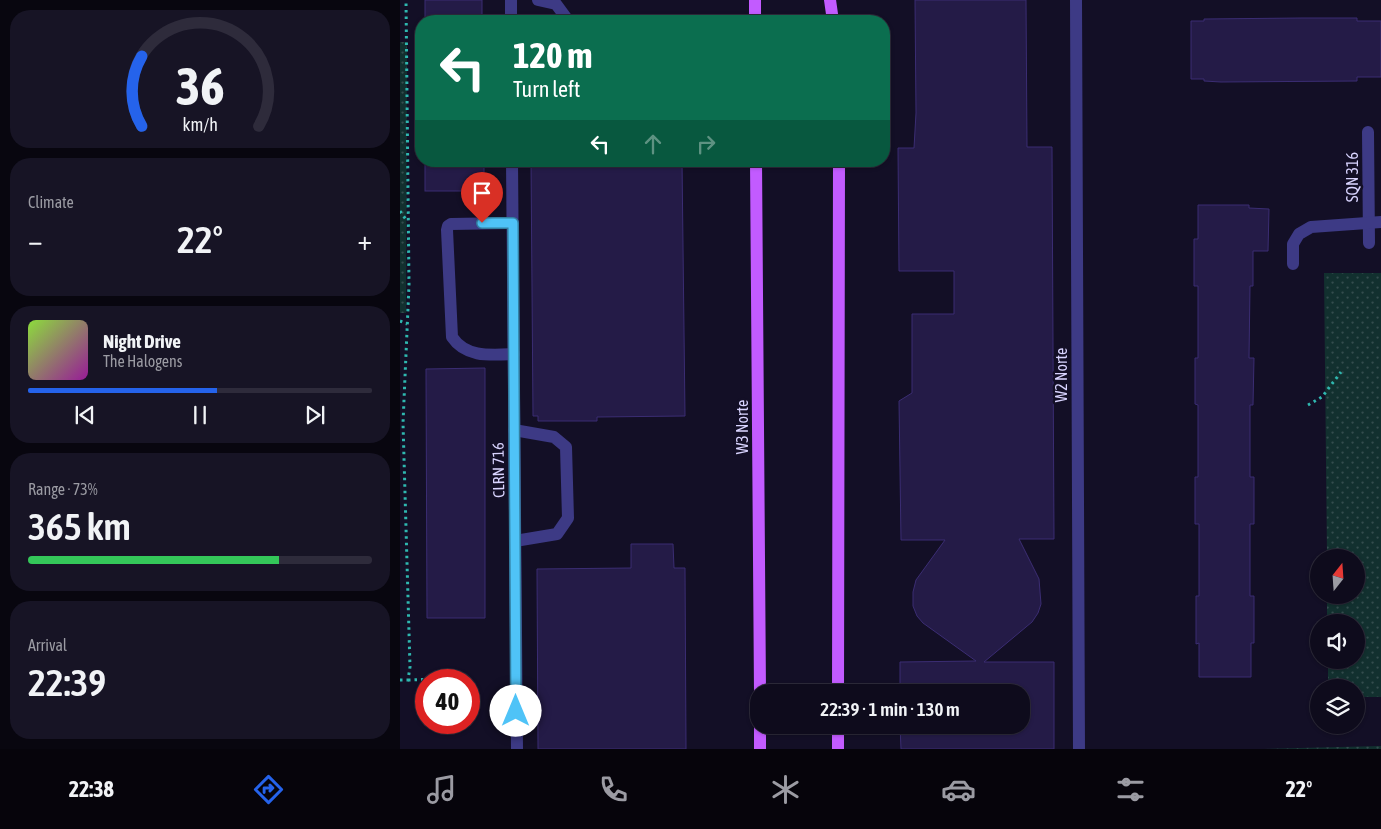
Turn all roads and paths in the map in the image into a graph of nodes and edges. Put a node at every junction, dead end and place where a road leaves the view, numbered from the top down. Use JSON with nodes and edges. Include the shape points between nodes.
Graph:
{"nodes":[{"id":1,"x":406,"y":0,"type":"edge"},
{"id":2,"x":511,"y":0,"type":"edge"},
{"id":3,"x":538,"y":0,"type":"edge"},
{"id":4,"x":755,"y":0,"type":"edge"},
{"id":5,"x":830,"y":0,"type":"edge"},
{"id":6,"x":837,"y":0,"type":"edge"},
{"id":7,"x":1076,"y":0,"type":"edge"},
{"id":8,"x":511,"y":15,"type":"edge"},
{"id":9,"x":565,"y":15,"type":"edge"},
{"id":10,"x":755,"y":15,"type":"edge"},
{"id":11,"x":832,"y":15,"type":"edge"},
{"id":12,"x":837,"y":15,"type":"edge"},
{"id":13,"x":1368,"y":132,"type":"dead end"},
{"id":14,"x":512,"y":167,"type":"edge"},
{"id":15,"x":756,"y":167,"type":"edge"},
{"id":16,"x":839,"y":167,"type":"edge"},
{"id":17,"x":400,"y":211,"type":"edge"},
{"id":18,"x":408,"y":222,"type":"junction"},
{"id":19,"x":1375,"y":222,"type":"edge"},
{"id":20,"x":513,"y":223,"type":"junction"},
{"id":21,"x":1369,"y":243,"type":"dead end"},
{"id":22,"x":1293,"y":264,"type":"dead end"},
{"id":23,"x":400,"y":321,"type":"edge"},
{"id":24,"x":407,"y":324,"type":"junction"},
{"id":25,"x":514,"y":354,"type":"junction"},
{"id":26,"x":1341,"y":372,"type":"dead end"},
{"id":27,"x":1308,"y":404,"type":"dead end"},
{"id":28,"x":514,"y":430,"type":"junction"},
{"id":29,"x":515,"y":541,"type":"junction"},
{"id":30,"x":400,"y":680,"type":"edge"},
{"id":31,"x":408,"y":680,"type":"junction"},
{"id":32,"x":415,"y":680,"type":"edge"},
{"id":33,"x":760,"y":684,"type":"edge"},
{"id":34,"x":838,"y":684,"type":"edge"},
{"id":35,"x":760,"y":734,"type":"edge"},
{"id":36,"x":838,"y":734,"type":"edge"},
{"id":37,"x":516,"y":749,"type":"edge"},
{"id":38,"x":760,"y":749,"type":"edge"},
{"id":39,"x":838,"y":749,"type":"edge"},
{"id":40,"x":1079,"y":749,"type":"edge"}],
"edges":[{"from":1,"to":18,"type":"path"},
{"from":2,"to":8,"type":"street"},
{"from":3,"to":9,"type":"street","via":[[556,4]]},
{"from":4,"to":10,"type":"main road"},
{"from":5,"to":11,"type":"main road"},
{"from":6,"to":12,"type":"main road"},
{"from":7,"to":40,"type":"street","name":"W2 Norte"},
{"from":13,"to":19,"type":"street","name":"SQN 316"},
{"from":14,"to":20,"type":"street","name":"CLRN 716"},
{"from":15,"to":33,"type":"main road","name":"W3 Norte"},
{"from":16,"to":34,"type":"main road"},
{"from":17,"to":18,"type":"path"},
{"from":18,"to":24,"type":"path"},
{"from":19,"to":21,"type":"street","name":"SQN 316"},
{"from":19,"to":22,"type":"street","name":"SQN 316","via":[[1310,227],[1299,234],[1293,244]]},
{"from":20,"to":25,"type":"street","name":"CLRN 716"},
{"from":20,"to":25,"type":"street","via":[[451,224],[447,230],[452,337],[466,350],[485,355]]},
{"from":23,"to":24,"type":"path"},
{"from":24,"to":31,"type":"path","via":[[403,422]]},
{"from":25,"to":28,"type":"street","name":"CLRN 716"},
{"from":26,"to":27,"type":"path","via":[[1322,397]]},
{"from":28,"to":29,"type":"street","name":"CLRN 716"},
{"from":28,"to":29,"type":"street","via":[[554,437],[566,447],[568,518],[557,534]]},
{"from":29,"to":37,"type":"street","name":"CLRN 716"},
{"from":30,"to":31,"type":"path"},
{"from":31,"to":32,"type":"path"},
{"from":35,"to":38,"type":"main road"},
{"from":36,"to":39,"type":"main road"}]}
